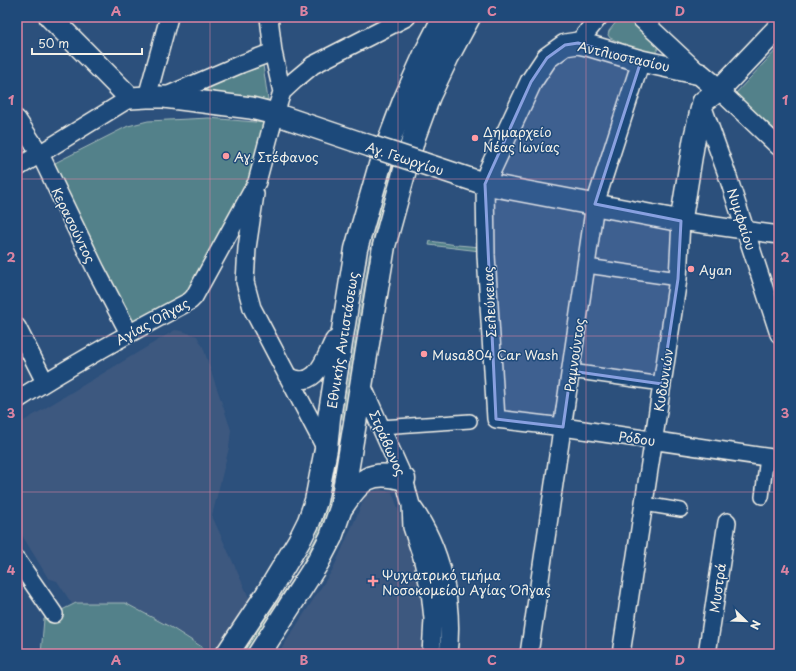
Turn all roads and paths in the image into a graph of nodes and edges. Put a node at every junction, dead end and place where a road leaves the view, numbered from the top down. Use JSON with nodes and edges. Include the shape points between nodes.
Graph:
{"nodes":[{"id":1,"x":50,"y":17,"type":"edge"},
{"id":2,"x":169,"y":17,"type":"edge"},
{"id":3,"x":269,"y":17,"type":"edge"},
{"id":4,"x":407,"y":17,"type":"edge"},
{"id":5,"x":444,"y":17,"type":"edge"},
{"id":6,"x":469,"y":17,"type":"edge"},
{"id":7,"x":599,"y":17,"type":"edge"},
{"id":8,"x":639,"y":17,"type":"edge"},
{"id":9,"x":779,"y":27,"type":"edge"},
{"id":10,"x":578,"y":43,"type":"junction"},
{"id":11,"x":273,"y":52,"type":"junction"},
{"id":12,"x":642,"y":61,"type":"junction"},
{"id":13,"x":700,"y":74,"type":"junction"},
{"id":14,"x":719,"y":90,"type":"junction"},
{"id":15,"x":282,"y":92,"type":"junction"},
{"id":16,"x":147,"y":97,"type":"junction"},
{"id":17,"x":702,"y":105,"type":"junction"},
{"id":18,"x":275,"y":114,"type":"junction"},
{"id":19,"x":17,"y":120,"type":"edge"},
{"id":20,"x":779,"y":147,"type":"edge"},
{"id":21,"x":40,"y":154,"type":"junction"},
{"id":22,"x":17,"y":168,"type":"edge"},
{"id":23,"x":257,"y":182,"type":"junction"},
{"id":24,"x":485,"y":184,"type":"junction"},
{"id":25,"x":595,"y":204,"type":"junction"},
{"id":26,"x":680,"y":221,"type":"junction"},
{"id":27,"x":745,"y":230,"type":"junction"},
{"id":28,"x":779,"y":235,"type":"edge"},
{"id":29,"x":587,"y":266,"type":"junction"},
{"id":30,"x":678,"y":279,"type":"junction"},
{"id":31,"x":17,"y":328,"type":"edge"},
{"id":32,"x":129,"y":333,"type":"junction"},
{"id":33,"x":779,"y":334,"type":"edge"},
{"id":34,"x":334,"y":340,"type":"dead end"},
{"id":35,"x":571,"y":371,"type":"junction"},
{"id":36,"x":287,"y":376,"type":"junction"},
{"id":37,"x":45,"y":382,"type":"junction"},
{"id":38,"x":361,"y":383,"type":"junction"},
{"id":39,"x":662,"y":384,"type":"junction"},
{"id":40,"x":17,"y":400,"type":"edge"},
{"id":41,"x":496,"y":419,"type":"joint"},
{"id":42,"x":470,"y":421,"type":"dead end"},
{"id":43,"x":381,"y":427,"type":"junction"},
{"id":44,"x":563,"y":427,"type":"junction"},
{"id":45,"x":654,"y":441,"type":"junction"},
{"id":46,"x":326,"y":449,"type":"junction"},
{"id":47,"x":773,"y":458,"type":"edge"},
{"id":48,"x":404,"y":479,"type":"junction"},
{"id":49,"x":762,"y":497,"type":"dead end"},
{"id":50,"x":644,"y":504,"type":"junction"},
{"id":51,"x":411,"y":505,"type":"junction"},
{"id":52,"x":341,"y":508,"type":"junction"},
{"id":53,"x":681,"y":510,"type":"dead end"},
{"id":54,"x":727,"y":522,"type":"dead end"},
{"id":55,"x":17,"y":560,"type":"edge"},
{"id":56,"x":54,"y":614,"type":"dead end"},
{"id":57,"x":227,"y":654,"type":"edge"},
{"id":58,"x":259,"y":654,"type":"edge"},
{"id":59,"x":431,"y":654,"type":"edge"},
{"id":60,"x":448,"y":654,"type":"edge"},
{"id":61,"x":530,"y":654,"type":"edge"},
{"id":62,"x":621,"y":654,"type":"edge"},
{"id":63,"x":707,"y":654,"type":"edge"}],
"edges":[{"from":1,"to":16,"type":"street"},
{"from":2,"to":16,"type":"street"},
{"from":3,"to":11,"type":"street"},
{"from":4,"to":15,"type":"street","via":[[313,65]]},
{"from":5,"to":46,"type":"main road","name":"Εθνικής Αντιστάσεως","via":[[391,136],[356,249]]},
{"from":6,"to":38,"type":"main road","name":"Εθνικής Αντιστάσεως","via":[[429,96],[414,137],[384,246]]},
{"from":7,"to":10,"type":"street"},
{"from":8,"to":13,"type":"street"},
{"from":9,"to":14,"type":"street"},
{"from":10,"to":12,"type":"street","name":"Αντλιοστασίου"},
{"from":10,"to":24,"type":"street","name":"Αντλιοστασίου","via":[[565,45],[547,58],[531,82]]},
{"from":11,"to":15,"type":"street"},
{"from":11,"to":16,"type":"street"},
{"from":12,"to":13,"type":"street","name":"Αντλιοστασίου"},
{"from":12,"to":25,"type":"street","name":"Ραμνούντος"},
{"from":13,"to":14,"type":"street","name":"Αντλιοστασίου"},
{"from":14,"to":17,"type":"street","via":[[706,98]]},
{"from":14,"to":20,"type":"street"},
{"from":15,"to":18,"type":"street","name":"Αγίας Όλγας"},
{"from":16,"to":18,"type":"street","name":"Αγ. Γεωργίου","via":[[251,108]]},
{"from":16,"to":21,"type":"street"},
{"from":17,"to":26,"type":"street","name":"Κυδωνιών"},
{"from":17,"to":27,"type":"street","name":"Νυμφαίου"},
{"from":18,"to":23,"type":"street","name":"Αγίας Όλγας"},
{"from":18,"to":24,"type":"street","name":"Αγ. Γεωργίου","bridge":true},
{"from":19,"to":21,"type":"street","name":"Κερασούντος"},
{"from":21,"to":22,"type":"street"},
{"from":21,"to":32,"type":"street","name":"Κερασούντος"},
{"from":23,"to":32,"type":"street","name":"Αγίας Όλγας","via":[[194,297]]},
{"from":23,"to":36,"type":"street","name":"Αγίας Όλγας","via":[[247,248],[245,282],[252,308]]},
{"from":24,"to":25,"type":"street","name":"Αγ. Γεωργίου"},
{"from":24,"to":41,"type":"street","name":"Σελεύκειας","via":[[486,255]]},
{"from":25,"to":26,"type":"street","name":"Αγ. Γεωργίου"},
{"from":25,"to":29,"type":"street","name":"Ραμνούντος"},
{"from":26,"to":27,"type":"street"},
{"from":26,"to":30,"type":"street","name":"Κυδωνιών"},
{"from":27,"to":28,"type":"street"},
{"from":27,"to":33,"type":"street","name":"Νυμφαίου"},
{"from":29,"to":30,"type":"street"},
{"from":29,"to":35,"type":"street","name":"Ραμνούντος"},
{"from":30,"to":39,"type":"street","name":"Κυδωνιών"},
{"from":31,"to":37,"type":"street"},
{"from":32,"to":37,"type":"street","name":"Αγίας Όλγας"},
{"from":34,"to":36,"type":"street","via":[[317,374],[304,381]]},
{"from":35,"to":39,"type":"street"},
{"from":35,"to":44,"type":"street","name":"Ραμνούντος"},
{"from":36,"to":46,"type":"street","name":"Αγίας Όλγας"},
{"from":37,"to":40,"type":"street","name":"Αγίας Όλγας"},
{"from":38,"to":43,"type":"street","name":"Στράβωνος"},
{"from":38,"to":52,"type":"main road","name":"Εθνικής Αντιστάσεως"},
{"from":39,"to":45,"type":"street","name":"Κυδωνιών"},
{"from":41,"to":44,"type":"street","name":"Ρόδου"},
{"from":42,"to":43,"type":"street"},
{"from":43,"to":48,"type":"street","name":"Στράβωνος"},
{"from":44,"to":45,"type":"street","name":"Ρόδου"},
{"from":44,"to":61,"type":"street","name":"Ραμνούντος"},
{"from":45,"to":47,"type":"street","name":"Ρόδου"},
{"from":45,"to":50,"type":"street","name":"Κυδωνιών"},
{"from":46,"to":57,"type":"main road","name":"Εθνικής Αντιστάσεως","via":[[316,501],[309,521],[267,594]]},
{"from":47,"to":49,"type":"street"},
{"from":48,"to":51,"type":"street","name":"Στράβωνος"},
{"from":48,"to":52,"type":"main road","via":[[390,475],[370,477],[351,493]]},
{"from":50,"to":53,"type":"street"},
{"from":50,"to":62,"type":"street","name":"Κυδωνιών"},
{"from":51,"to":59,"type":"street","name":"Στράβωνος","via":[[412,527],[430,590],[433,619]]},
{"from":51,"to":60,"type":"street","name":"Στράβωνος","via":[[436,550],[446,590],[450,614]]},
{"from":52,"to":58,"type":"main road","name":"Εθνικής Αντιστάσεως","via":[[331,537],[318,562]]},
{"from":54,"to":63,"type":"street","name":"Μυστρά"},
{"from":55,"to":56,"type":"street"}]}
